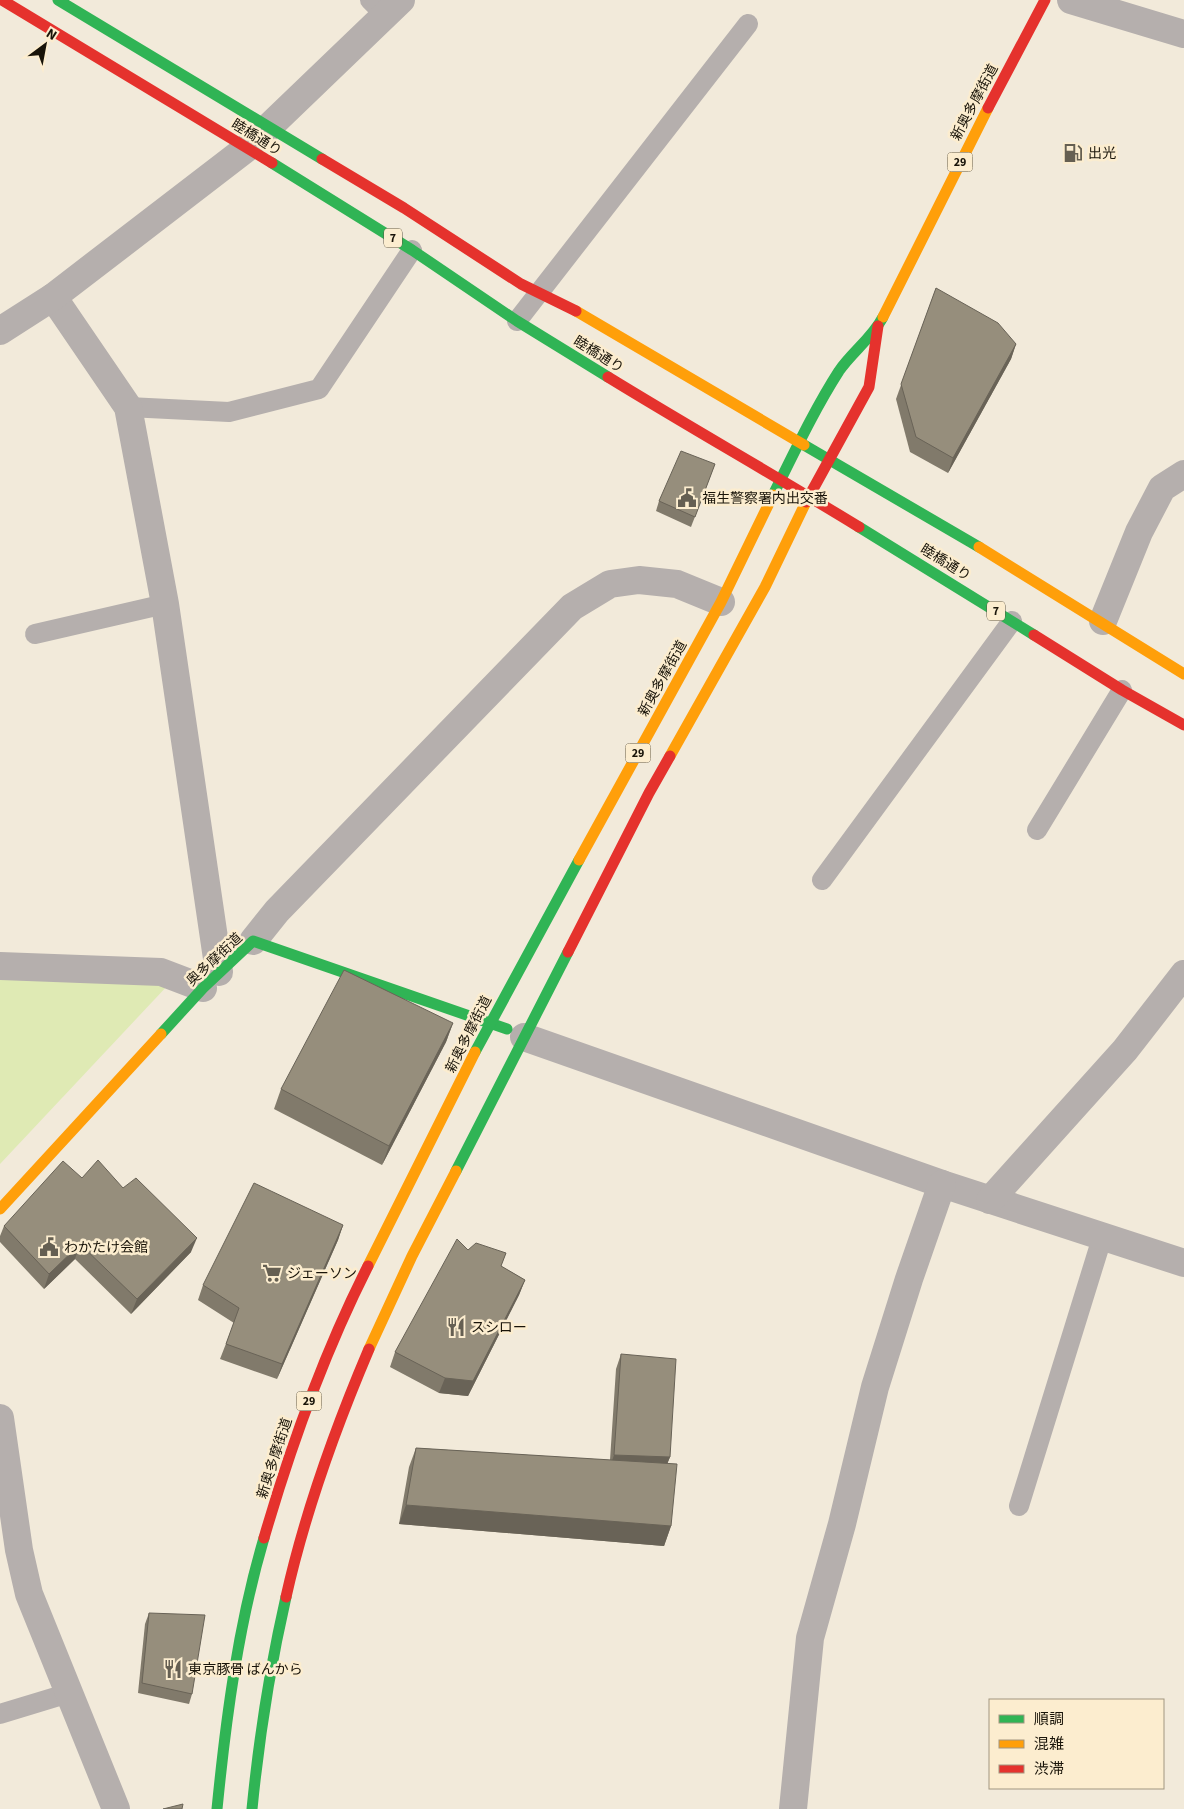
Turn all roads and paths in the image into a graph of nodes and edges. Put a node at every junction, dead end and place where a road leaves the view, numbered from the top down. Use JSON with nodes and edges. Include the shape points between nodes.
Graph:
{"nodes":[{"id":1,"x":2,"y":0,"type":"edge"},
{"id":2,"x":58,"y":0,"type":"edge"},
{"id":3,"x":1045,"y":0,"type":"edge"},
{"id":4,"x":1071,"y":0,"type":"edge"},
{"id":5,"x":385,"y":5,"type":"edge"},
{"id":6,"x":748,"y":24,"type":"dead end"},
{"id":7,"x":1184,"y":34,"type":"edge"},
{"id":8,"x":269,"y":128,"type":"junction"},
{"id":9,"x":247,"y":148,"type":"junction"},
{"id":10,"x":412,"y":250,"type":"junction"},
{"id":11,"x":538,"y":294,"type":"junction"},
{"id":12,"x":53,"y":297,"type":"junction"},
{"id":13,"x":517,"y":321,"type":"junction"},
{"id":14,"x":878,"y":326,"type":"junction"},
{"id":15,"x":0,"y":331,"type":"edge"},
{"id":16,"x":128,"y":407,"type":"junction"},
{"id":17,"x":799,"y":442,"type":"junction"},
{"id":18,"x":830,"y":459,"type":"junction"},
{"id":19,"x":1184,"y":474,"type":"edge"},
{"id":20,"x":781,"y":481,"type":"junction"},
{"id":21,"x":809,"y":496,"type":"junction"},
{"id":22,"x":721,"y":602,"type":"junction"},
{"id":23,"x":165,"y":604,"type":"junction"},
{"id":24,"x":1012,"y":621,"type":"junction"},
{"id":25,"x":1103,"y":621,"type":"junction"},
{"id":26,"x":35,"y":634,"type":"dead end"},
{"id":27,"x":1184,"y":674,"type":"edge"},
{"id":28,"x":1122,"y":690,"type":"junction"},
{"id":29,"x":1184,"y":726,"type":"edge"},
{"id":30,"x":1037,"y":830,"type":"dead end"},
{"id":31,"x":822,"y":880,"type":"dead end"},
{"id":32,"x":253,"y":940,"type":"junction"},
{"id":33,"x":0,"y":966,"type":"edge"},
{"id":34,"x":1184,"y":974,"type":"edge"},
{"id":35,"x":211,"y":980,"type":"junction"},
{"id":36,"x":490,"y":1022,"type":"junction"},
{"id":37,"x":524,"y":1037,"type":"junction"},
{"id":38,"x":942,"y":1184,"type":"junction"},
{"id":39,"x":990,"y":1200,"type":"junction"},
{"id":40,"x":0,"y":1209,"type":"edge"},
{"id":41,"x":1102,"y":1238,"type":"junction"},
{"id":42,"x":1184,"y":1263,"type":"edge"},
{"id":43,"x":0,"y":1418,"type":"edge"},
{"id":44,"x":1019,"y":1506,"type":"dead end"},
{"id":45,"x":69,"y":1692,"type":"junction"},
{"id":46,"x":0,"y":1714,"type":"edge"},
{"id":47,"x":114,"y":1808,"type":"edge"},
{"id":48,"x":217,"y":1809,"type":"edge"},
{"id":49,"x":252,"y":1809,"type":"edge"},
{"id":50,"x":792,"y":1809,"type":"edge"}],
"edges":[{"from":1,"to":9,"type":"main road","name":"睦橋通り","number":"7"},
{"from":2,"to":8,"type":"main road","name":"睦橋通り","number":"7"},
{"from":3,"to":14,"type":"main road","name":"新奥多摩街道","number":"29"},
{"from":4,"to":7,"type":"street"},
{"from":5,"to":8,"type":"street"},
{"from":6,"to":11,"type":"lane"},
{"from":8,"to":9,"type":"street"},
{"from":8,"to":11,"type":"main road","name":"睦橋通り","number":"7","via":[[404,208]]},
{"from":9,"to":10,"type":"main road","name":"睦橋通り","number":"7"},
{"from":9,"to":12,"type":"street"},
{"from":10,"to":13,"type":"main road","name":"睦橋通り","number":"7"},
{"from":10,"to":16,"type":"lane","via":[[319,389],[230,412]]},
{"from":11,"to":13,"type":"lane"},
{"from":11,"to":17,"type":"main road","name":"睦橋通り","number":"7","via":[[574,310]]},
{"from":12,"to":15,"type":"street"},
{"from":12,"to":16,"type":"street"},
{"from":13,"to":20,"type":"main road","name":"睦橋通り","number":"7"},
{"from":14,"to":17,"type":"main road","name":"新奥多摩街道","number":"29","via":[[840,370]]},
{"from":14,"to":18,"type":"main road","name":"新奥多摩街道","number":"29","via":[[869,386]]},
{"from":16,"to":23,"type":"street"},
{"from":17,"to":18,"type":"main road","name":"睦橋通り","number":"7"},
{"from":17,"to":20,"type":"main road","name":"新奥多摩街道","number":"29"},
{"from":18,"to":21,"type":"main road","name":"新奥多摩街道","number":"29"},
{"from":18,"to":25,"type":"main road","name":"睦橋通り","number":"7"},
{"from":19,"to":25,"type":"street","via":[[1162,488],[1139,532]]},
{"from":20,"to":21,"type":"main road","name":"睦橋通り","number":"7"},
{"from":20,"to":22,"type":"main road","name":"新奥多摩街道","number":"29"},
{"from":21,"to":24,"type":"main road","name":"睦橋通り","number":"7"},
{"from":21,"to":37,"type":"main road","name":"新奥多摩街道","number":"29","via":[[764,587],[649,793]]},
{"from":22,"to":32,"type":"street","via":[[677,584],[639,580],[610,584],[572,607],[277,911]]},
{"from":22,"to":36,"type":"main road","name":"新奥多摩街道","number":"29"},
{"from":23,"to":26,"type":"lane"},
{"from":23,"to":35,"type":"street"},
{"from":24,"to":28,"type":"main road","name":"睦橋通り","number":"7"},
{"from":24,"to":31,"type":"lane"},
{"from":25,"to":27,"type":"main road","name":"睦橋通り","number":"7"},
{"from":28,"to":29,"type":"main road","name":"睦橋通り","number":"7"},
{"from":28,"to":30,"type":"lane"},
{"from":32,"to":35,"type":"main road","name":"奥多摩街道"},
{"from":32,"to":36,"type":"main road","name":"奥多摩街道"},
{"from":33,"to":35,"type":"street","via":[[161,972]]},
{"from":34,"to":39,"type":"street","via":[[1125,1050]]},
{"from":35,"to":40,"type":"main road","name":"奥多摩街道"},
{"from":36,"to":37,"type":"main road","name":"奥多摩街道"},
{"from":36,"to":48,"type":"main road","name":"新奥多摩街道","number":"29","via":[[350,1303],[314,1386],[256,1566],[223,1748]]},
{"from":37,"to":38,"type":"street"},
{"from":37,"to":49,"type":"main road","name":"新奥多摩街道","number":"29","via":[[382,1318],[324,1466],[283,1610],[262,1720]]},
{"from":38,"to":39,"type":"street"},
{"from":38,"to":50,"type":"street","via":[[876,1387],[810,1638]]},
{"from":39,"to":41,"type":"street"},
{"from":41,"to":42,"type":"street"},
{"from":41,"to":44,"type":"lane"},
{"from":43,"to":45,"type":"street","via":[[28,1594]]},
{"from":45,"to":46,"type":"lane"},
{"from":45,"to":47,"type":"street"}]}
